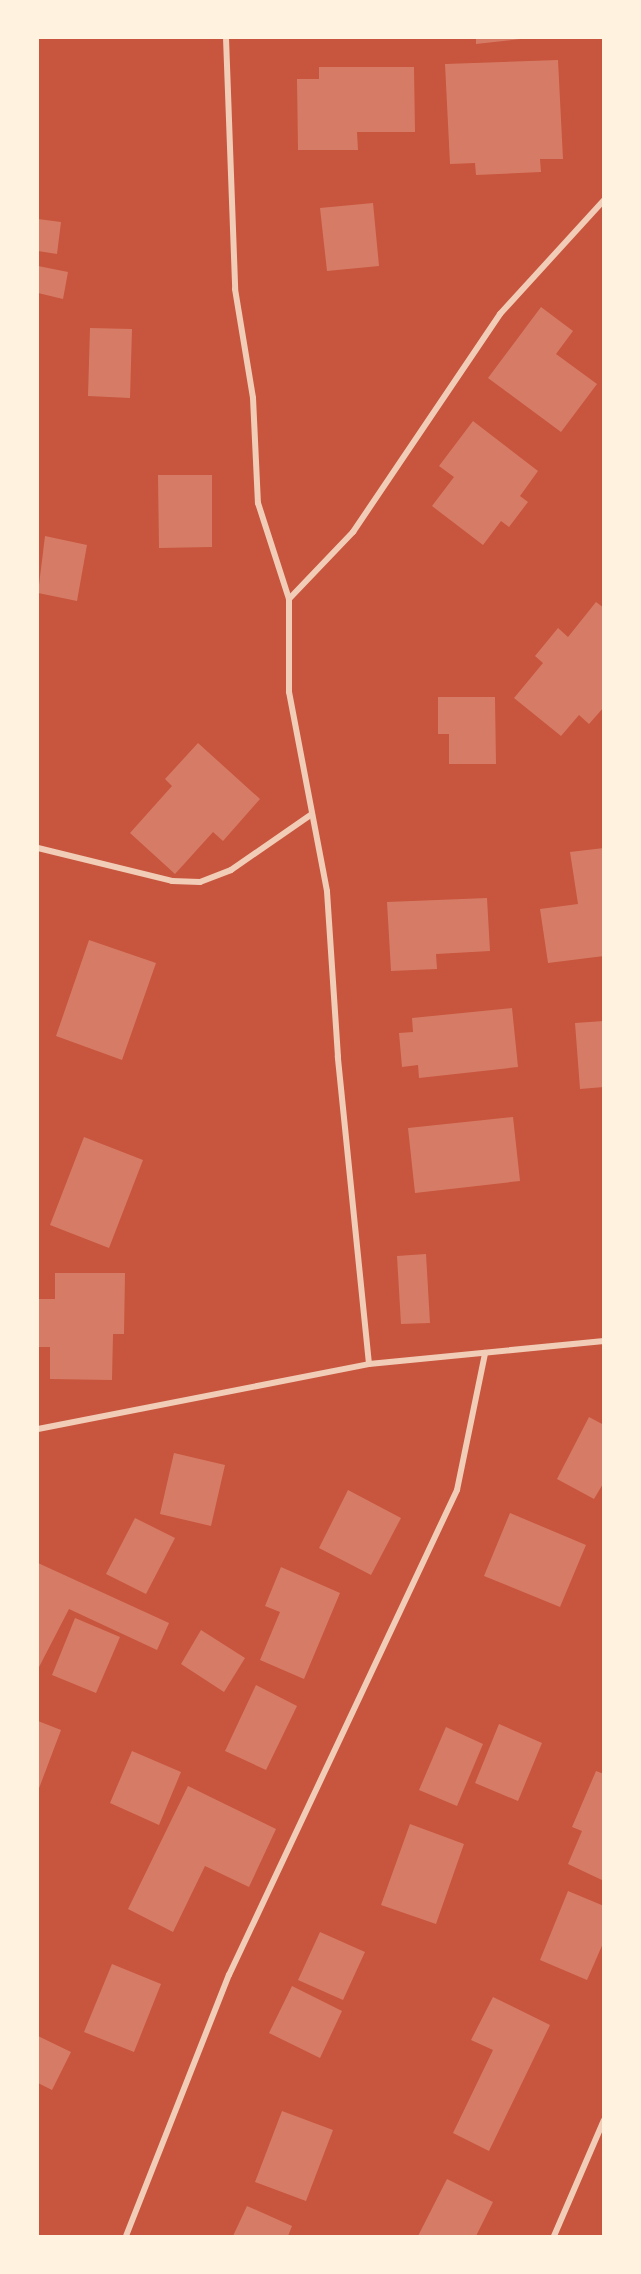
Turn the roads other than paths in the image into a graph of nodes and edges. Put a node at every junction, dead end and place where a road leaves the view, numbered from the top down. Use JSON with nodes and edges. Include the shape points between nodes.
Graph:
{"nodes":[{"id":1,"x":226,"y":38,"type":"edge"},
{"id":2,"x":603,"y":200,"type":"edge"},
{"id":3,"x":289,"y":599,"type":"junction"},
{"id":4,"x":312,"y":814,"type":"junction"},
{"id":5,"x":38,"y":848,"type":"edge"},
{"id":6,"x":603,"y":1341,"type":"edge"},
{"id":7,"x":485,"y":1353,"type":"junction"},
{"id":8,"x":369,"y":1364,"type":"junction"},
{"id":9,"x":38,"y":1429,"type":"edge"},
{"id":10,"x":603,"y":2120,"type":"edge"},
{"id":11,"x":126,"y":2236,"type":"edge"},
{"id":12,"x":554,"y":2236,"type":"edge"}],
"edges":[{"from":1,"to":3,"type":"street","via":[[235,289],[253,398],[258,503]]},
{"from":2,"to":3,"type":"street","via":[[500,314],[353,532]]},
{"from":3,"to":4,"type":"street","via":[[289,692]]},
{"from":4,"to":5,"type":"street","via":[[231,870],[200,882],[172,881]]},
{"from":4,"to":8,"type":"street","via":[[327,891],[338,1057]]},
{"from":6,"to":7,"type":"street"},
{"from":7,"to":8,"type":"street"},
{"from":7,"to":11,"type":"street","via":[[457,1490],[229,1975]]},
{"from":8,"to":9,"type":"street"},
{"from":10,"to":12,"type":"street"}]}
